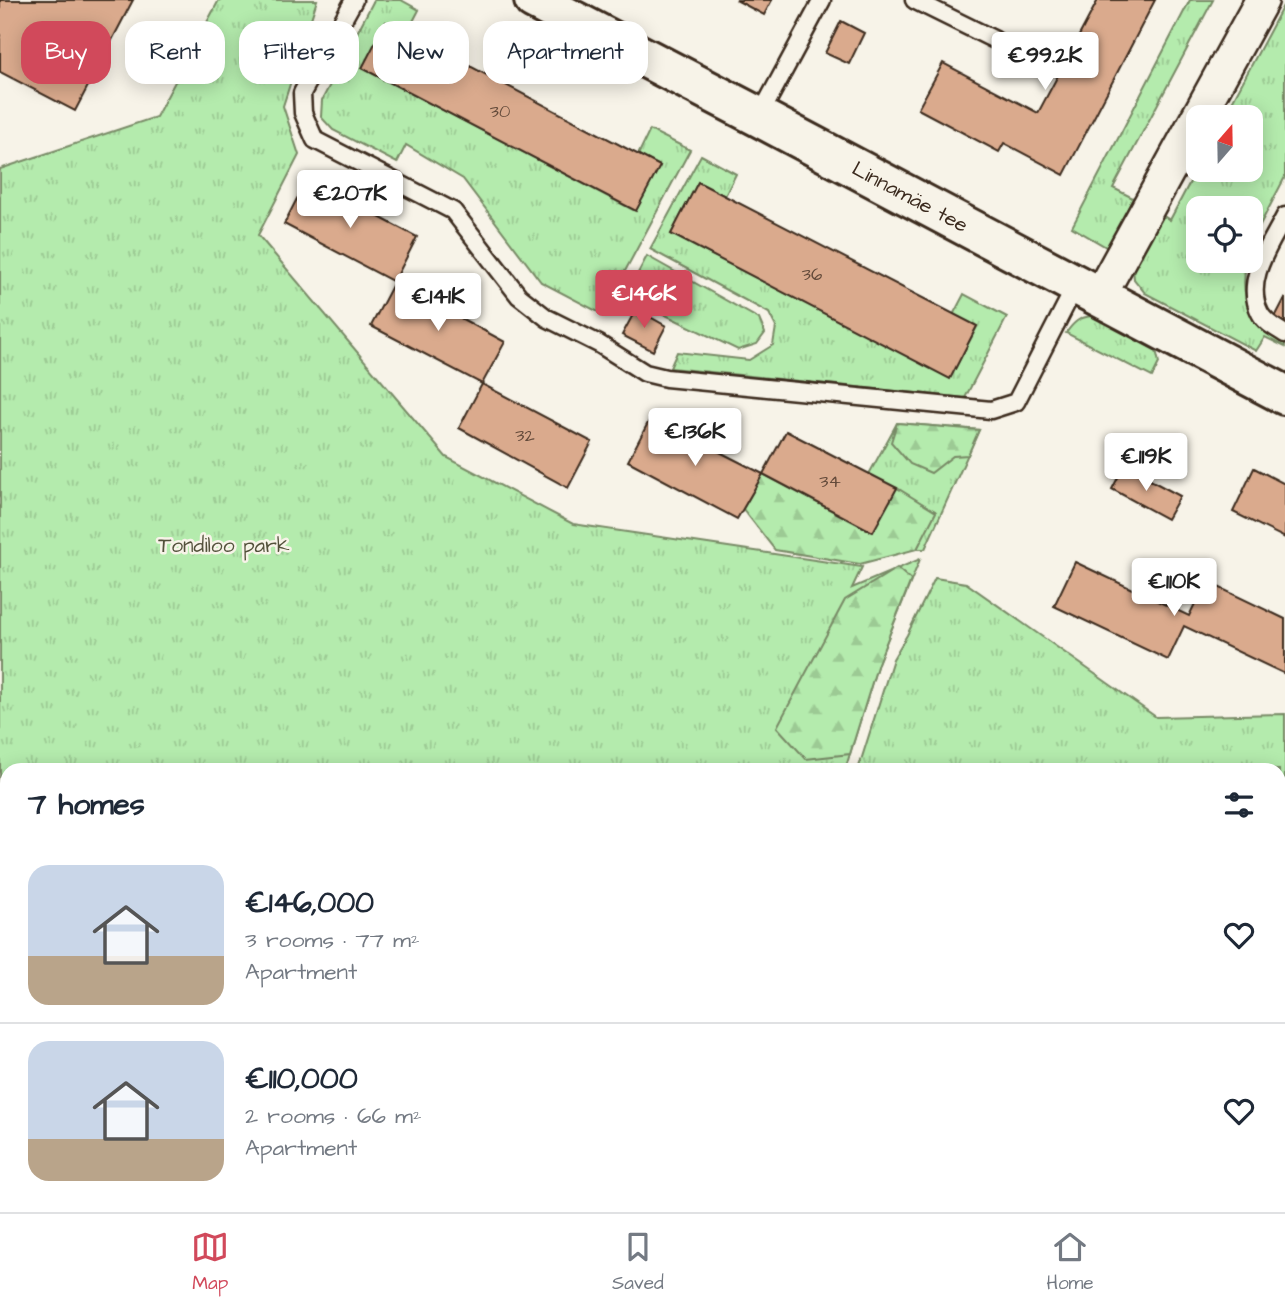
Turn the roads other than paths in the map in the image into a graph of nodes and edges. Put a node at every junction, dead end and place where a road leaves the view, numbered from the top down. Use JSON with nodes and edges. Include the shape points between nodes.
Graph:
{"nodes":[{"id":1,"x":354,"y":0,"type":"edge"},
{"id":2,"x":534,"y":0,"type":"edge"},
{"id":3,"x":822,"y":0,"type":"edge"},
{"id":4,"x":914,"y":0,"type":"edge"},
{"id":5,"x":1262,"y":0,"type":"edge"},
{"id":6,"x":995,"y":40,"type":"dead end"},
{"id":7,"x":759,"y":117,"type":"junction"},
{"id":8,"x":1285,"y":216,"type":"edge"},
{"id":9,"x":1088,"y":291,"type":"junction"},
{"id":10,"x":1285,"y":334,"type":"edge"},
{"id":11,"x":1285,"y":395,"type":"edge"}],
"edges":[{"from":1,"to":9,"type":"lane","via":[[302,93],[303,113],[315,140],[453,211],[519,296],[547,318],[645,373],[991,410],[1016,402]]},
{"from":2,"to":7,"type":"street","name":"Linnamäe tee"},
{"from":3,"to":7,"type":"lane"},
{"from":4,"to":6,"type":"lane"},
{"from":5,"to":9,"type":"street"},
{"from":7,"to":9,"type":"street","name":"Linnamäe tee"},
{"from":8,"to":10,"type":"lane","via":[[1258,269],[1255,294],[1260,313]]},
{"from":9,"to":11,"type":"street","name":"Linnamäe tee"}]}
